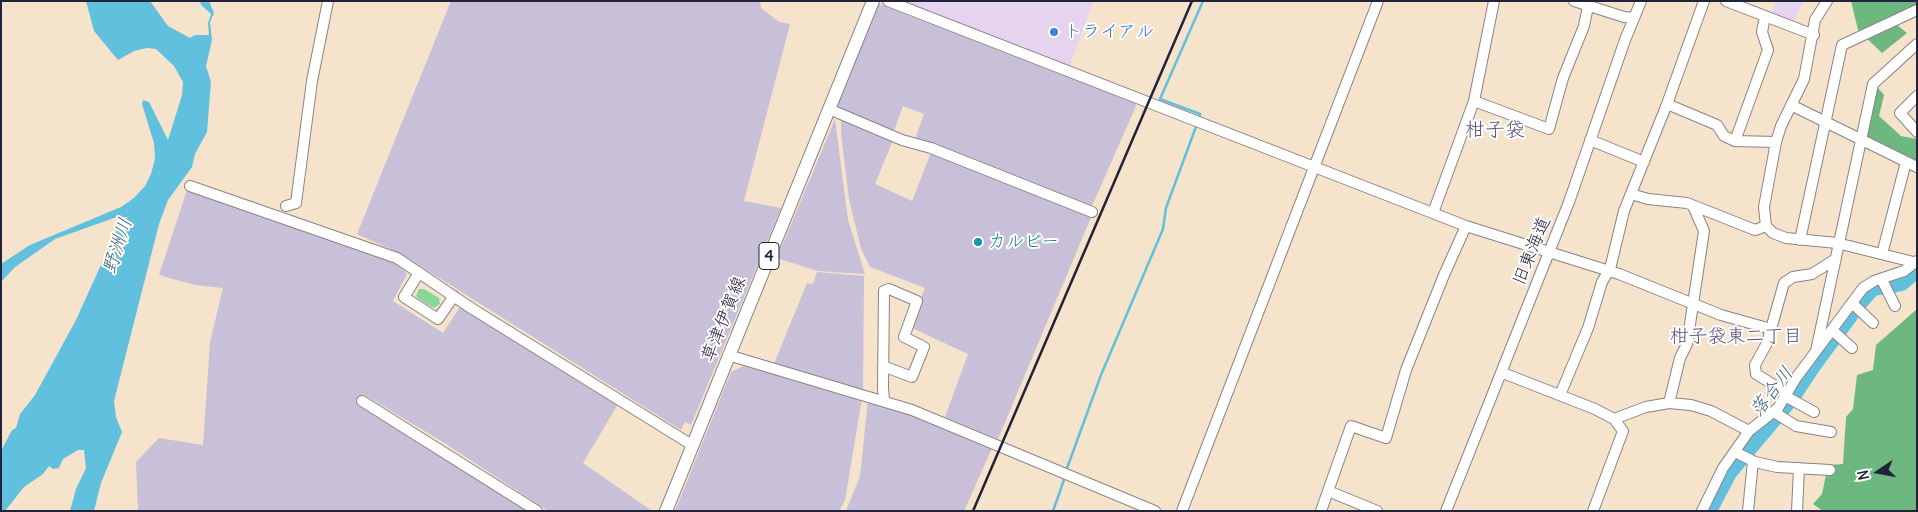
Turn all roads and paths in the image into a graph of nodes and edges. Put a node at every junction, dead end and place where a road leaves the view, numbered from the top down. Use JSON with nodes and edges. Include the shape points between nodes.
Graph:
{"nodes":[{"id":1,"x":328,"y":1,"type":"edge"},
{"id":2,"x":873,"y":1,"type":"edge"},
{"id":3,"x":888,"y":1,"type":"edge"},
{"id":4,"x":1378,"y":1,"type":"edge"},
{"id":5,"x":1494,"y":1,"type":"edge"},
{"id":6,"x":1574,"y":1,"type":"edge"},
{"id":7,"x":1641,"y":1,"type":"edge"},
{"id":8,"x":1704,"y":1,"type":"edge"},
{"id":9,"x":1726,"y":1,"type":"edge"},
{"id":10,"x":1827,"y":1,"type":"edge"},
{"id":11,"x":1588,"y":6,"type":"junction"},
{"id":12,"x":1917,"y":10,"type":"edge"},
{"id":13,"x":1766,"y":16,"type":"junction"},
{"id":14,"x":1634,"y":18,"type":"junction"},
{"id":15,"x":1814,"y":35,"type":"junction"},
{"id":16,"x":1917,"y":44,"type":"edge"},
{"id":17,"x":1917,"y":96,"type":"edge"},
{"id":18,"x":1474,"y":101,"type":"junction"},
{"id":19,"x":1667,"y":104,"type":"junction"},
{"id":20,"x":1793,"y":106,"type":"junction"},
{"id":21,"x":829,"y":109,"type":"junction"},
{"id":22,"x":1825,"y":121,"type":"junction"},
{"id":23,"x":1917,"y":132,"type":"edge"},
{"id":24,"x":1590,"y":140,"type":"junction"},
{"id":25,"x":1862,"y":140,"type":"junction"},
{"id":26,"x":1735,"y":141,"type":"junction"},
{"id":27,"x":1776,"y":142,"type":"junction"},
{"id":28,"x":1644,"y":162,"type":"junction"},
{"id":29,"x":1906,"y":162,"type":"junction"},
{"id":30,"x":1313,"y":167,"type":"junction"},
{"id":31,"x":1917,"y":167,"type":"edge"},
{"id":32,"x":190,"y":186,"type":"dead end"},
{"id":33,"x":1630,"y":194,"type":"junction"},
{"id":34,"x":286,"y":206,"type":"dead end"},
{"id":35,"x":1693,"y":206,"type":"junction"},
{"id":36,"x":1092,"y":212,"type":"dead end"},
{"id":37,"x":1433,"y":213,"type":"junction"},
{"id":38,"x":1466,"y":226,"type":"junction"},
{"id":39,"x":1766,"y":226,"type":"junction"},
{"id":40,"x":1800,"y":240,"type":"junction"},
{"id":41,"x":1838,"y":243,"type":"junction"},
{"id":42,"x":1549,"y":254,"type":"junction"},
{"id":43,"x":1882,"y":254,"type":"junction"},
{"id":44,"x":1834,"y":260,"type":"junction"},
{"id":45,"x":1916,"y":262,"type":"edge"},
{"id":46,"x":415,"y":271,"type":"junction"},
{"id":47,"x":1609,"y":272,"type":"junction"},
{"id":48,"x":1883,"y":284,"type":"junction"},
{"id":49,"x":454,"y":296,"type":"junction"},
{"id":50,"x":1694,"y":304,"type":"junction"},
{"id":51,"x":1855,"y":305,"type":"junction"},
{"id":52,"x":1895,"y":306,"type":"dead end"},
{"id":53,"x":1873,"y":323,"type":"dead end"},
{"id":54,"x":1771,"y":330,"type":"junction"},
{"id":55,"x":1835,"y":332,"type":"junction"},
{"id":56,"x":1852,"y":348,"type":"dead end"},
{"id":57,"x":1815,"y":354,"type":"junction"},
{"id":58,"x":728,"y":355,"type":"junction"},
{"id":59,"x":883,"y":366,"type":"junction"},
{"id":60,"x":1503,"y":373,"type":"junction"},
{"id":61,"x":1560,"y":395,"type":"junction"},
{"id":62,"x":1789,"y":397,"type":"junction"},
{"id":63,"x":362,"y":401,"type":"dead end"},
{"id":64,"x":884,"y":401,"type":"junction"},
{"id":65,"x":1669,"y":403,"type":"junction"},
{"id":66,"x":1814,"y":412,"type":"dead end"},
{"id":67,"x":1778,"y":414,"type":"junction"},
{"id":68,"x":1614,"y":419,"type":"junction"},
{"id":69,"x":1749,"y":432,"type":"junction"},
{"id":70,"x":1831,"y":432,"type":"dead end"},
{"id":71,"x":692,"y":445,"type":"junction"},
{"id":72,"x":1735,"y":452,"type":"junction"},
{"id":73,"x":1753,"y":461,"type":"junction"},
{"id":74,"x":1800,"y":468,"type":"junction"},
{"id":75,"x":1830,"y":470,"type":"dead end"},
{"id":76,"x":1328,"y":491,"type":"junction"},
{"id":77,"x":537,"y":511,"type":"edge"},
{"id":78,"x":666,"y":511,"type":"edge"},
{"id":79,"x":1155,"y":511,"type":"edge"},
{"id":80,"x":1182,"y":511,"type":"edge"},
{"id":81,"x":1321,"y":511,"type":"edge"},
{"id":82,"x":1377,"y":511,"type":"edge"},
{"id":83,"x":1446,"y":511,"type":"edge"},
{"id":84,"x":1593,"y":511,"type":"edge"},
{"id":85,"x":1702,"y":511,"type":"edge"},
{"id":86,"x":1748,"y":511,"type":"edge"},
{"id":87,"x":1797,"y":511,"type":"edge"}],
"edges":[{"from":1,"to":34,"type":"street","via":[[312,81],[296,203]]},
{"from":2,"to":21,"type":"main road","name":"草津伊賀線","number":"4"},
{"from":3,"to":30,"type":"street"},
{"from":4,"to":30,"type":"street"},
{"from":5,"to":18,"type":"street"},
{"from":6,"to":11,"type":"street"},
{"from":7,"to":14,"type":"street","name":"旧東海道"},
{"from":8,"to":19,"type":"street"},
{"from":9,"to":13,"type":"street"},
{"from":10,"to":15,"type":"street","via":[[1815,20]]},
{"from":11,"to":14,"type":"street"},
{"from":11,"to":18,"type":"street","via":[[1549,129]]},
{"from":12,"to":22,"type":"street","via":[[1842,45]]},
{"from":13,"to":15,"type":"street"},
{"from":13,"to":26,"type":"street","via":[[1762,32],[1768,50]]},
{"from":14,"to":24,"type":"street","name":"旧東海道"},
{"from":15,"to":20,"type":"street","via":[[1804,79]]},
{"from":16,"to":25,"type":"street","via":[[1873,84]]},
{"from":17,"to":23,"type":"street","via":[[1900,113]]},
{"from":18,"to":37,"type":"street"},
{"from":19,"to":26,"type":"street","via":[[1716,125],[1724,136]]},
{"from":19,"to":28,"type":"street"},
{"from":20,"to":22,"type":"street"},
{"from":20,"to":27,"type":"street"},
{"from":21,"to":36,"type":"street"},
{"from":21,"to":58,"type":"main road","name":"草津伊賀線","number":"4"},
{"from":22,"to":25,"type":"street"},
{"from":22,"to":40,"type":"street"},
{"from":24,"to":28,"type":"street"},
{"from":24,"to":42,"type":"street","name":"旧東海道"},
{"from":25,"to":29,"type":"street"},
{"from":25,"to":41,"type":"street"},
{"from":26,"to":27,"type":"street"},
{"from":27,"to":39,"type":"street","via":[[1764,207]]},
{"from":28,"to":33,"type":"street"},
{"from":29,"to":31,"type":"street"},
{"from":29,"to":43,"type":"street"},
{"from":30,"to":37,"type":"street"},
{"from":30,"to":80,"type":"street"},
{"from":32,"to":46,"type":"street","via":[[396,258]]},
{"from":33,"to":35,"type":"street"},
{"from":33,"to":47,"type":"street"},
{"from":35,"to":39,"type":"street","via":[[1755,230]]},
{"from":35,"to":50,"type":"street","via":[[1704,231]]},
{"from":37,"to":38,"type":"street"},
{"from":38,"to":42,"type":"street"},
{"from":38,"to":76,"type":"street","via":[[1406,370],[1386,438],[1352,426]]},
{"from":39,"to":40,"type":"street","via":[[1773,233]]},
{"from":40,"to":41,"type":"street"},
{"from":41,"to":43,"type":"street"},
{"from":41,"to":44,"type":"street"},
{"from":42,"to":47,"type":"street"},
{"from":42,"to":60,"type":"street","name":"旧東海道"},
{"from":43,"to":45,"type":"street"},
{"from":44,"to":54,"type":"street","via":[[1812,274],[1793,277],[1784,283]]},
{"from":44,"to":57,"type":"street"},
{"from":45,"to":48,"type":"street"},
{"from":46,"to":49,"type":"street"},
{"from":46,"to":49,"type":"street","via":[[404,297],[438,319]]},
{"from":47,"to":50,"type":"street"},
{"from":47,"to":61,"type":"street","via":[[1602,282],[1588,328]]},
{"from":48,"to":51,"type":"street","via":[[1874,281],[1864,288]]},
{"from":48,"to":52,"type":"street"},
{"from":49,"to":71,"type":"street"},
{"from":50,"to":54,"type":"street"},
{"from":50,"to":65,"type":"street","via":[[1687,344],[1680,358]]},
{"from":51,"to":53,"type":"street"},
{"from":51,"to":55,"type":"street"},
{"from":54,"to":62,"type":"street","via":[[1755,365],[1756,374]]},
{"from":55,"to":56,"type":"street"},
{"from":55,"to":57,"type":"street"},
{"from":57,"to":62,"type":"street"},
{"from":58,"to":64,"type":"street"},
{"from":58,"to":71,"type":"main road","name":"草津伊賀線","number":"4"},
{"from":59,"to":59,"type":"street","via":[[884,291],[889,290],[917,301],[904,337],[924,347],[912,377]]},
{"from":59,"to":64,"type":"street"},
{"from":60,"to":61,"type":"street"},
{"from":60,"to":83,"type":"street","name":"旧東海道"},
{"from":61,"to":68,"type":"street"},
{"from":62,"to":66,"type":"street"},
{"from":62,"to":67,"type":"street"},
{"from":63,"to":77,"type":"street"},
{"from":64,"to":79,"type":"street","via":[[993,442]]},
{"from":65,"to":68,"type":"street","via":[[1646,407]]},
{"from":65,"to":69,"type":"street","via":[[1711,411]]},
{"from":67,"to":69,"type":"street"},
{"from":67,"to":70,"type":"street","via":[[1796,426]]},
{"from":68,"to":84,"type":"street","via":[[1623,431]]},
{"from":69,"to":72,"type":"street"},
{"from":71,"to":78,"type":"main road","name":"草津伊賀線","number":"4"},
{"from":72,"to":73,"type":"street"},
{"from":72,"to":85,"type":"street"},
{"from":73,"to":74,"type":"street","via":[[1777,468]]},
{"from":73,"to":86,"type":"street"},
{"from":74,"to":75,"type":"street"},
{"from":74,"to":87,"type":"street"},
{"from":76,"to":81,"type":"street"},
{"from":76,"to":82,"type":"street"}]}
